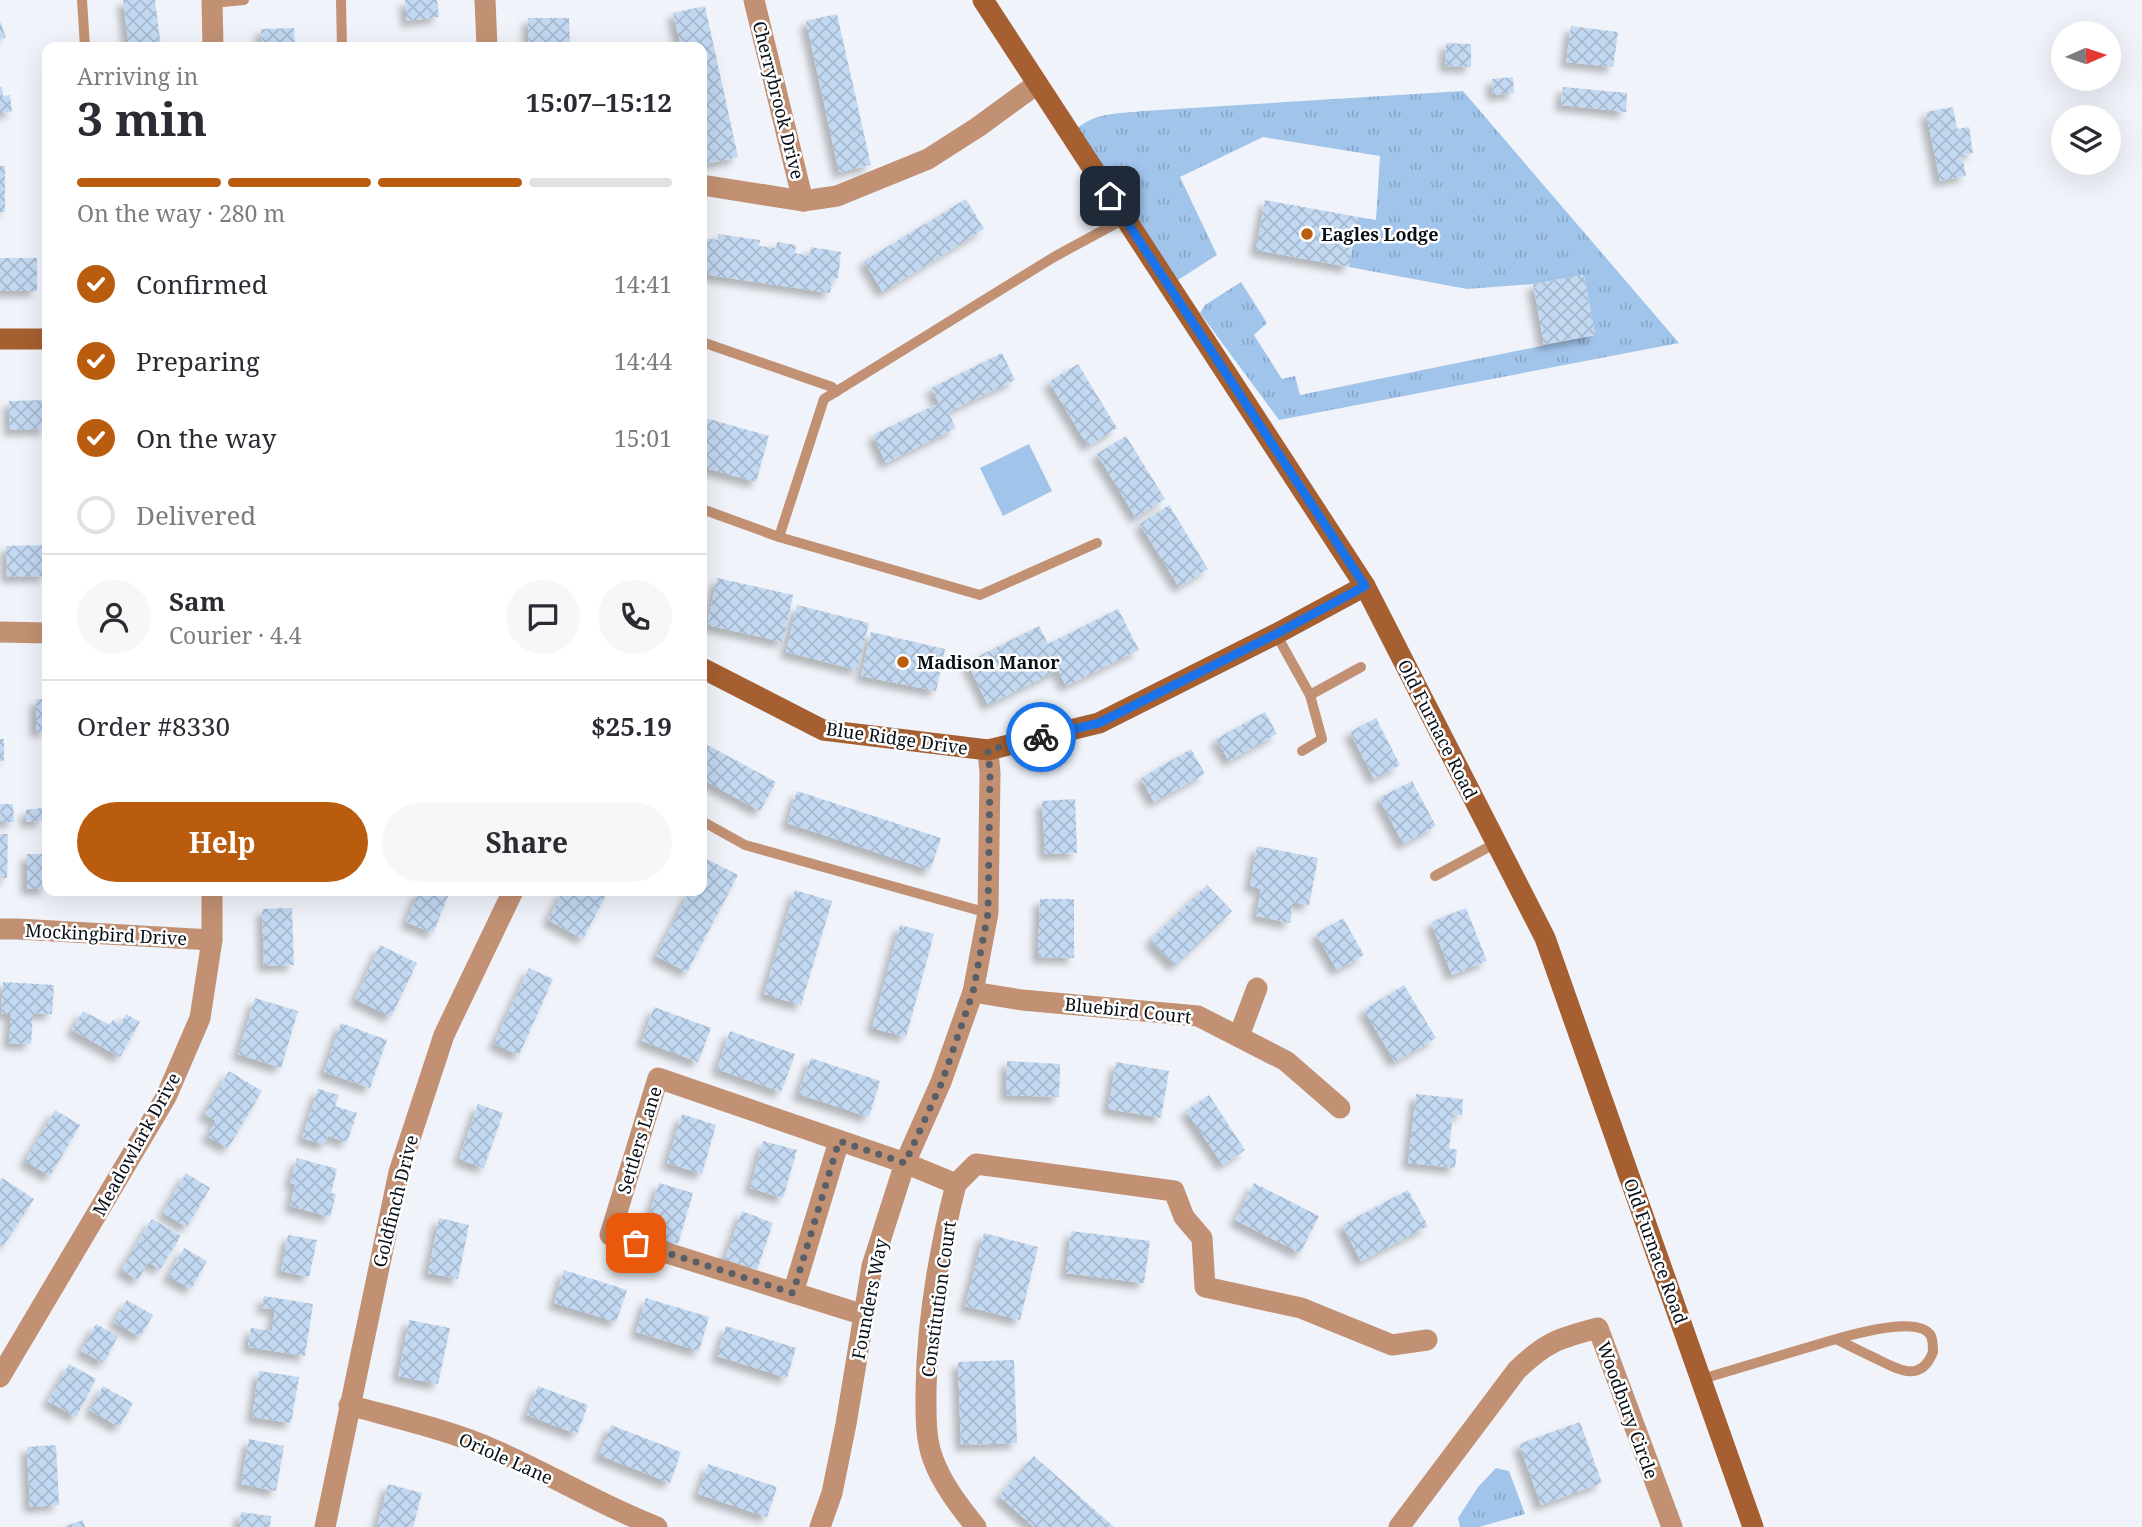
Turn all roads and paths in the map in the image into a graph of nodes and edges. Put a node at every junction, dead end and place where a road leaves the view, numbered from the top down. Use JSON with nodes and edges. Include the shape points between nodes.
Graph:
{"nodes":[{"id":1,"x":82,"y":0,"type":"edge"},
{"id":2,"x":244,"y":0,"type":"edge"},
{"id":3,"x":341,"y":0,"type":"edge"},
{"id":4,"x":485,"y":0,"type":"edge"},
{"id":5,"x":754,"y":0,"type":"edge"},
{"id":6,"x":983,"y":0,"type":"edge"},
{"id":7,"x":212,"y":2,"type":"edge"},
{"id":8,"x":85,"y":42,"type":"edge"},
{"id":9,"x":213,"y":42,"type":"edge"},
{"id":10,"x":342,"y":42,"type":"edge"},
{"id":11,"x":487,"y":42,"type":"edge"},
{"id":12,"x":1037,"y":84,"type":"junction"},
{"id":13,"x":707,"y":186,"type":"edge"},
{"id":14,"x":803,"y":201,"type":"junction"},
{"id":15,"x":1124,"y":219,"type":"junction"},
{"id":16,"x":0,"y":339,"type":"edge"},
{"id":17,"x":42,"y":339,"type":"edge"},
{"id":18,"x":707,"y":344,"type":"edge"},
{"id":19,"x":836,"y":391,"type":"junction"},
{"id":20,"x":707,"y":511,"type":"edge"},
{"id":21,"x":779,"y":537,"type":"junction"},
{"id":22,"x":1097,"y":543,"type":"dead end"},
{"id":23,"x":1365,"y":586,"type":"junction"},
{"id":24,"x":0,"y":632,"type":"edge"},
{"id":25,"x":42,"y":633,"type":"edge"},
{"id":26,"x":1276,"y":634,"type":"junction"},
{"id":27,"x":1362,"y":667,"type":"dead end"},
{"id":28,"x":707,"y":671,"type":"edge"},
{"id":29,"x":1310,"y":695,"type":"junction"},
{"id":30,"x":988,"y":750,"type":"junction"},
{"id":31,"x":1303,"y":751,"type":"dead end"},
{"id":32,"x":707,"y":824,"type":"edge"},
{"id":33,"x":1496,"y":843,"type":"junction"},
{"id":34,"x":1435,"y":876,"type":"dead end"},
{"id":35,"x":212,"y":896,"type":"edge"},
{"id":36,"x":511,"y":896,"type":"edge"},
{"id":37,"x":988,"y":913,"type":"junction"},
{"id":38,"x":0,"y":929,"type":"edge"},
{"id":39,"x":212,"y":940,"type":"junction"},
{"id":40,"x":1257,"y":988,"type":"dead end"},
{"id":41,"x":973,"y":992,"type":"junction"},
{"id":42,"x":1238,"y":1037,"type":"junction"},
{"id":43,"x":1340,"y":1108,"type":"dead end"},
{"id":44,"x":839,"y":1141,"type":"junction"},
{"id":45,"x":905,"y":1163,"type":"junction"},
{"id":46,"x":956,"y":1184,"type":"junction"},
{"id":47,"x":793,"y":1293,"type":"junction"},
{"id":48,"x":864,"y":1315,"type":"junction"},
{"id":49,"x":1836,"y":1339,"type":"junction"},
{"id":50,"x":1427,"y":1340,"type":"dead end"},
{"id":51,"x":0,"y":1377,"type":"edge"},
{"id":52,"x":1702,"y":1379,"type":"junction"},
{"id":53,"x":349,"y":1405,"type":"junction"},
{"id":54,"x":325,"y":1527,"type":"edge"},
{"id":55,"x":657,"y":1527,"type":"edge"},
{"id":56,"x":820,"y":1527,"type":"edge"},
{"id":57,"x":976,"y":1527,"type":"edge"},
{"id":58,"x":1399,"y":1527,"type":"edge"},
{"id":59,"x":1672,"y":1527,"type":"edge"},
{"id":60,"x":1754,"y":1527,"type":"edge"}],
"edges":[{"from":1,"to":8,"type":"lane"},
{"from":2,"to":7,"type":"lane"},
{"from":3,"to":10,"type":"lane"},
{"from":4,"to":11,"type":"street"},
{"from":5,"to":14,"type":"street","name":"Cherrybrook Drive"},
{"from":6,"to":12,"type":"street","name":"Old Furnace Road"},
{"from":7,"to":9,"type":"street"},
{"from":12,"to":14,"type":"street","via":[[928,159],[838,196]]},
{"from":12,"to":15,"type":"street","name":"Old Furnace Road"},
{"from":13,"to":14,"type":"street"},
{"from":15,"to":19,"type":"lane"},
{"from":15,"to":23,"type":"street","name":"Old Furnace Road"},
{"from":16,"to":17,"type":"street"},
{"from":18,"to":19,"type":"lane"},
{"from":19,"to":21,"type":"lane","via":[[824,399]]},
{"from":20,"to":21,"type":"lane"},
{"from":21,"to":22,"type":"lane","via":[[980,595]]},
{"from":23,"to":26,"type":"street","name":"Blue Ridge Drive"},
{"from":23,"to":33,"type":"street","name":"Old Furnace Road"},
{"from":24,"to":25,"type":"street"},
{"from":26,"to":29,"type":"lane"},
{"from":26,"to":30,"type":"street","name":"Blue Ridge Drive","via":[[1099,723]]},
{"from":27,"to":29,"type":"lane"},
{"from":28,"to":30,"type":"street","name":"Blue Ridge Drive","via":[[823,730]]},
{"from":29,"to":31,"type":"lane","via":[[1322,739]]},
{"from":30,"to":37,"type":"street","name":"Founders Way"},
{"from":32,"to":37,"type":"lane","via":[[745,845]]},
{"from":33,"to":34,"type":"lane"},
{"from":33,"to":52,"type":"street","name":"Old Furnace Road","via":[[1545,939]]},
{"from":35,"to":39,"type":"street","name":"Meadowlark Drive"},
{"from":36,"to":53,"type":"street","name":"Goldfinch Drive","via":[[444,1035],[399,1172]]},
{"from":37,"to":41,"type":"street","name":"Founders Way"},
{"from":38,"to":39,"type":"street","name":"Mockingbird Drive"},
{"from":39,"to":51,"type":"street","name":"Meadowlark Drive","via":[[200,1018],[166,1097]]},
{"from":40,"to":42,"type":"street"},
{"from":41,"to":42,"type":"street","name":"Bluebird Court","via":[[1198,1016]]},
{"from":41,"to":45,"type":"street","name":"Founders Way","via":[[942,1082]]},
{"from":42,"to":43,"type":"street","name":"Bluebird Court","via":[[1286,1061]]},
{"from":44,"to":45,"type":"street","name":"Settlers Lane"},
{"from":44,"to":47,"type":"street"},
{"from":44,"to":47,"type":"street","name":"Settlers Lane","via":[[658,1078],[610,1235]]},
{"from":45,"to":46,"type":"street","name":"Settlers Lane"},
{"from":45,"to":48,"type":"street","name":"Founders Way","via":[[872,1266]]},
{"from":46,"to":50,"type":"street","via":[[976,1164],[1174,1191],[1184,1217],[1202,1238],[1205,1287],[1301,1308],[1392,1345]]},
{"from":46,"to":57,"type":"street","name":"Constitution Court","via":[[931,1317],[926,1406],[933,1459]]},
{"from":47,"to":48,"type":"street","name":"Settlers Lane"},
{"from":48,"to":56,"type":"street","name":"Founders Way","via":[[835,1482]]},
{"from":49,"to":49,"type":"lane","via":[[1910,1326],[1931,1336],[1933,1353],[1924,1367],[1904,1372]]},
{"from":49,"to":52,"type":"lane"},
{"from":52,"to":60,"type":"street","name":"Old Furnace Road"},
{"from":53,"to":54,"type":"street","name":"Goldfinch Drive"},
{"from":53,"to":55,"type":"street","name":"Oriole Lane","via":[[472,1441]]},
{"from":58,"to":59,"type":"street","name":"Woodbury Circle","via":[[1517,1370],[1537,1350],[1560,1338],[1598,1328]]}]}
